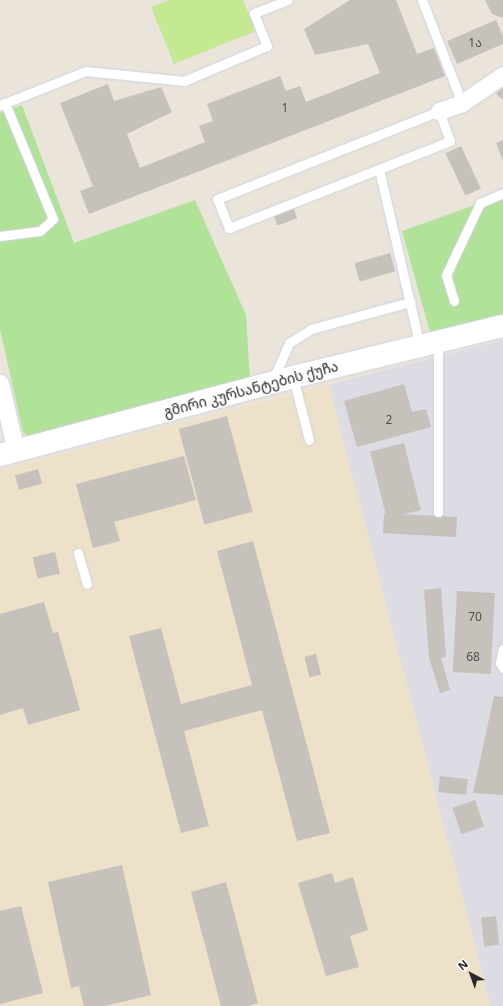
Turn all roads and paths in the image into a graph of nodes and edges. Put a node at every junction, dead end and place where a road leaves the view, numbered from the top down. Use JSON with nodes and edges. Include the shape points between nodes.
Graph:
{"nodes":[{"id":1,"x":288,"y":0,"type":"edge"},
{"id":2,"x":422,"y":0,"type":"edge"},
{"id":3,"x":503,"y":75,"type":"edge"},
{"id":4,"x":462,"y":103,"type":"junction"},
{"id":5,"x":2,"y":104,"type":"edge"},
{"id":6,"x":439,"y":111,"type":"junction"},
{"id":7,"x":379,"y":169,"type":"junction"},
{"id":8,"x":503,"y":193,"type":"edge"},
{"id":9,"x":0,"y":236,"type":"edge"},
{"id":10,"x":410,"y":302,"type":"junction"},
{"id":11,"x":454,"y":302,"type":"dead end"},
{"id":12,"x":503,"y":326,"type":"edge"},
{"id":13,"x":429,"y":344,"type":"junction"},
{"id":14,"x":293,"y":377,"type":"junction"},
{"id":15,"x":0,"y":383,"type":"edge"},
{"id":16,"x":272,"y":383,"type":"junction"},
{"id":17,"x":309,"y":440,"type":"dead end"},
{"id":18,"x":8,"y":453,"type":"edge"},
{"id":19,"x":438,"y":512,"type":"dead end"},
{"id":20,"x":78,"y":553,"type":"dead end"},
{"id":21,"x":87,"y":584,"type":"dead end"},
{"id":22,"x":503,"y":649,"type":"edge"},
{"id":23,"x":503,"y":668,"type":"edge"}],
"edges":[{"from":1,"to":5,"type":"lane","via":[[254,13],[267,46],[184,81],[86,72]]},
{"from":2,"to":4,"type":"lane"},
{"from":3,"to":4,"type":"street"},
{"from":4,"to":6,"type":"street"},
{"from":5,"to":9,"type":"lane","via":[[53,219],[40,231]]},
{"from":6,"to":7,"type":"lane","via":[[450,141]]},
{"from":6,"to":7,"type":"lane","via":[[217,199],[229,228]]},
{"from":7,"to":10,"type":"lane"},
{"from":8,"to":11,"type":"lane","via":[[480,203],[446,275]]},
{"from":10,"to":13,"type":"lane"},
{"from":10,"to":16,"type":"lane","via":[[311,329],[289,343]]},
{"from":12,"to":13,"type":"street","name":"გმირი კურსანტების ქუჩა"},
{"from":13,"to":14,"type":"street","name":"გმირი კურსანტების ქუჩა"},
{"from":13,"to":19,"type":"lane"},
{"from":14,"to":16,"type":"street","name":"გმირი კურსანტების ქუჩა"},
{"from":14,"to":17,"type":"lane"},
{"from":15,"to":18,"type":"street"},
{"from":16,"to":18,"type":"street","name":"გმირი კურსანტების ქუჩა"},
{"from":20,"to":21,"type":"lane"},
{"from":22,"to":23,"type":"lane","via":[[500,663]]}]}
